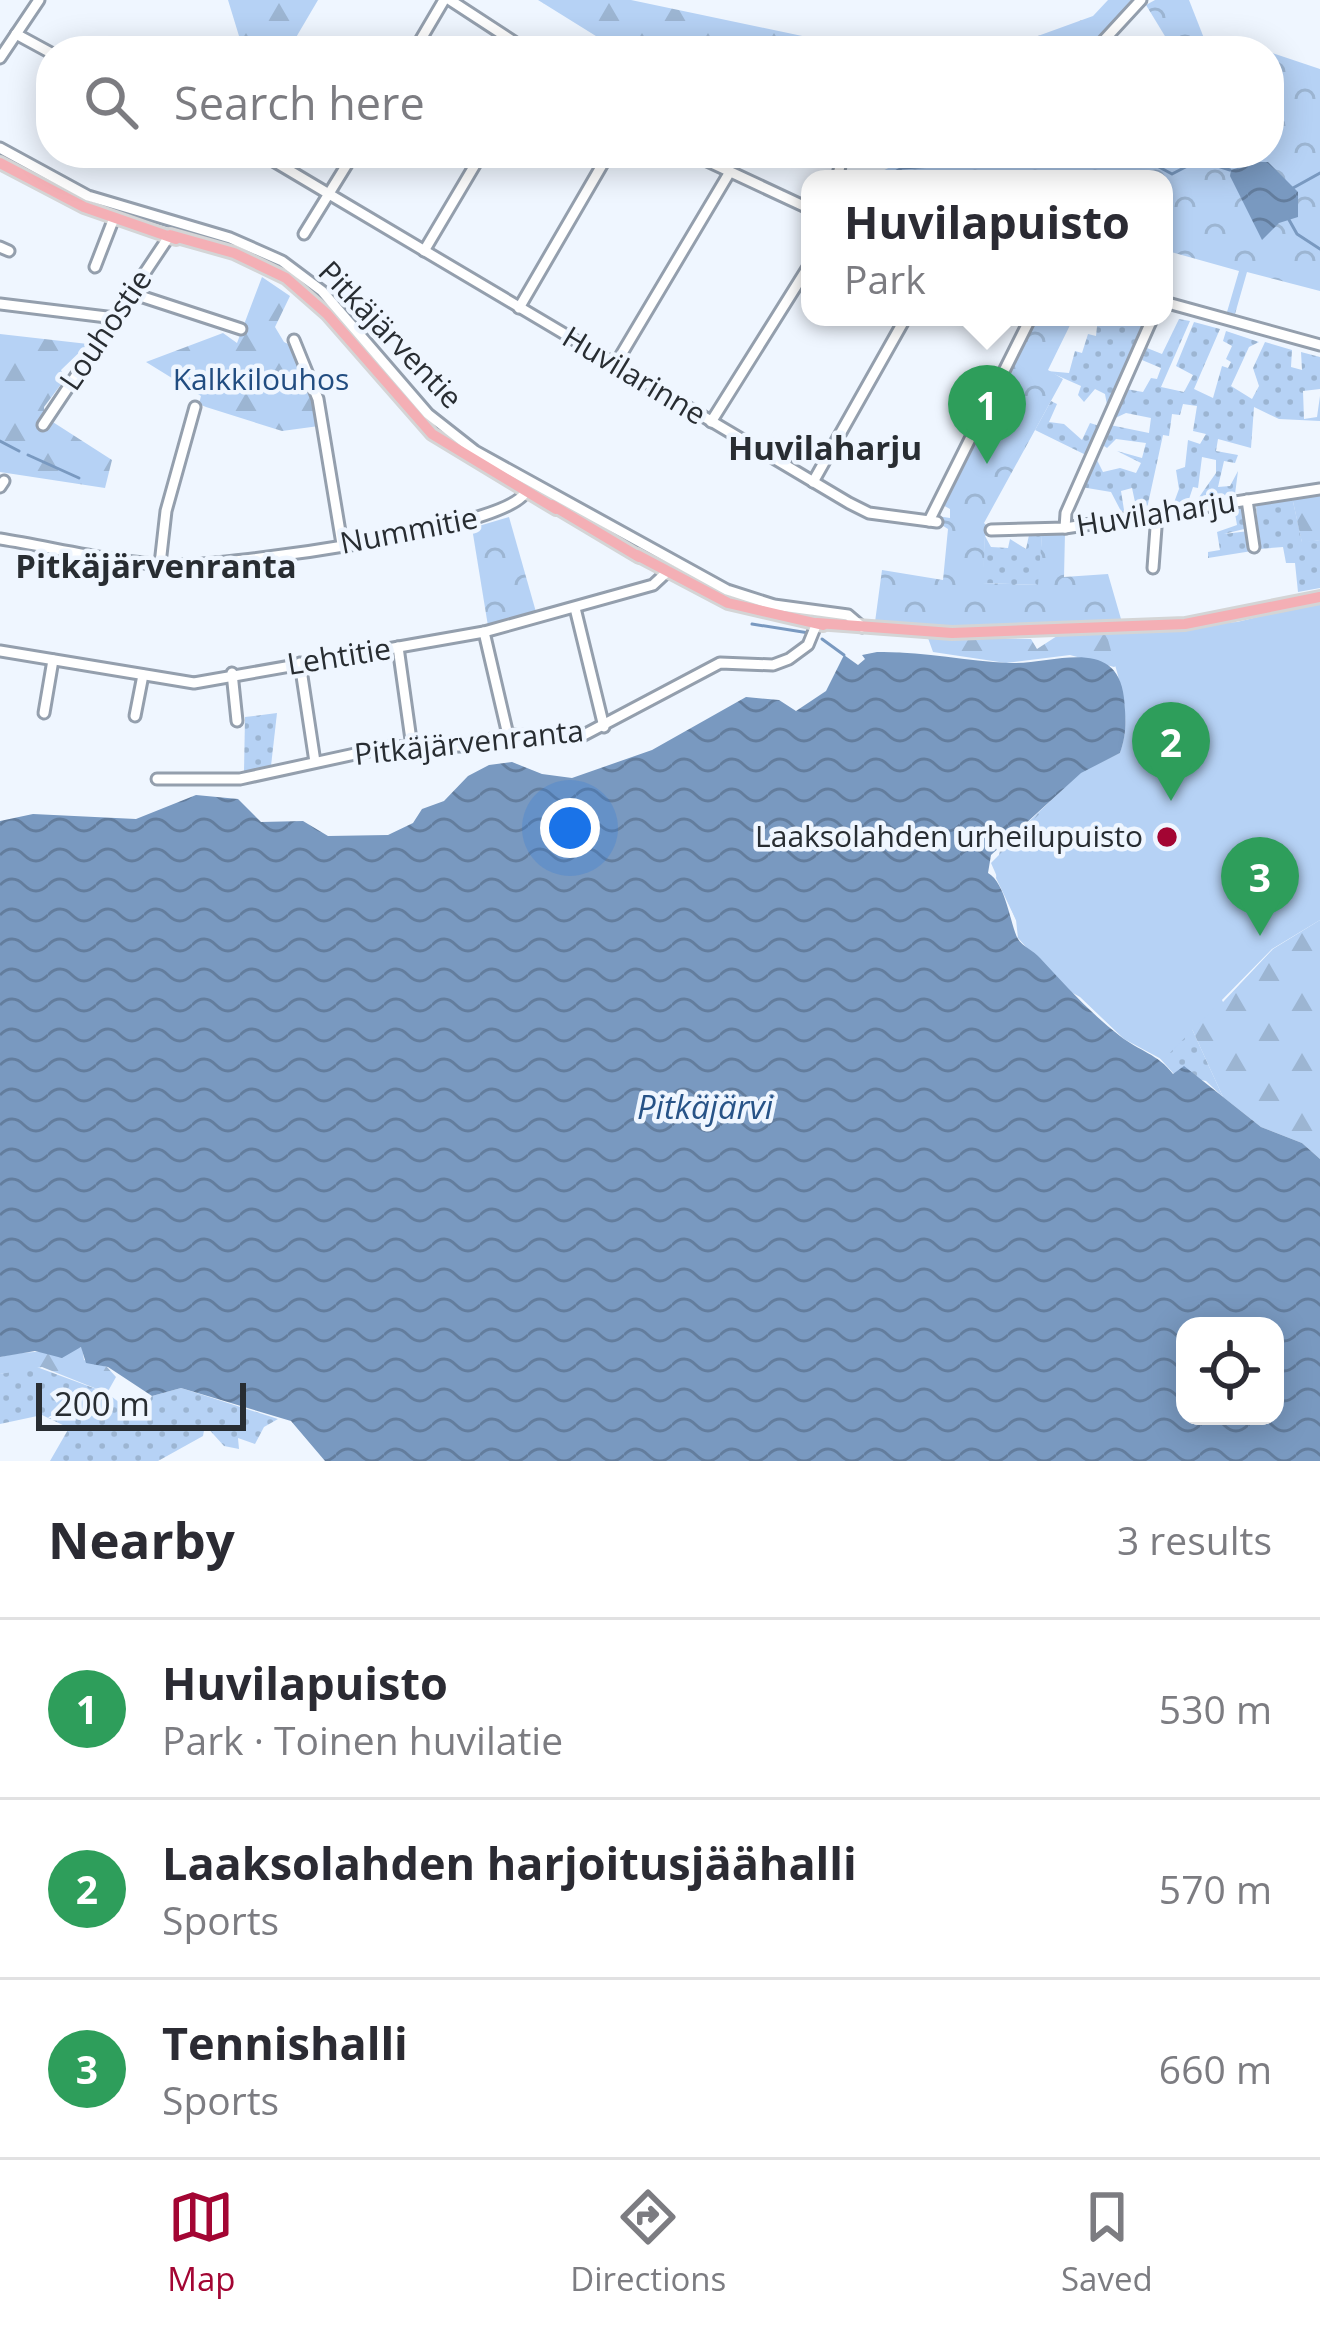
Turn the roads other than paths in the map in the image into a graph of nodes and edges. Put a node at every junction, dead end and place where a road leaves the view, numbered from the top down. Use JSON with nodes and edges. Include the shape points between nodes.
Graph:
{"nodes":[{"id":1,"x":39,"y":0,"type":"edge"},
{"id":2,"x":447,"y":0,"type":"edge"},
{"id":3,"x":1141,"y":0,"type":"edge"},
{"id":4,"x":16,"y":34,"type":"junction"},
{"id":5,"x":424,"y":36,"type":"edge"},
{"id":6,"x":504,"y":36,"type":"edge"},
{"id":7,"x":1108,"y":36,"type":"edge"},
{"id":8,"x":36,"y":45,"type":"edge"},
{"id":9,"x":0,"y":58,"type":"edge"},
{"id":10,"x":0,"y":153,"type":"edge"},
{"id":11,"x":286,"y":168,"type":"edge"},
{"id":12,"x":345,"y":168,"type":"edge"},
{"id":13,"x":473,"y":168,"type":"edge"},
{"id":14,"x":600,"y":168,"type":"edge"},
{"id":15,"x":716,"y":168,"type":"edge"},
{"id":16,"x":728,"y":175,"type":"junction"},
{"id":17,"x":330,"y":194,"type":"junction"},
{"id":18,"x":801,"y":204,"type":"edge"},
{"id":19,"x":114,"y":218,"type":"junction"},
{"id":20,"x":304,"y":234,"type":"dead end"},
{"id":21,"x":170,"y":235,"type":"junction"},
{"id":22,"x":424,"y":251,"type":"junction"},
{"id":23,"x":95,"y":267,"type":"dead end"},
{"id":24,"x":801,"y":278,"type":"edge"},
{"id":25,"x":131,"y":293,"type":"junction"},
{"id":26,"x":0,"y":304,"type":"edge"},
{"id":27,"x":1173,"y":304,"type":"edge"},
{"id":28,"x":520,"y":308,"type":"junction"},
{"id":29,"x":115,"y":318,"type":"junction"},
{"id":30,"x":901,"y":326,"type":"edge"},
{"id":31,"x":1027,"y":326,"type":"edge"},
{"id":32,"x":1149,"y":326,"type":"edge"},
{"id":33,"x":241,"y":329,"type":"dead end"},
{"id":34,"x":294,"y":340,"type":"dead end"},
{"id":35,"x":1320,"y":345,"type":"edge"},
{"id":36,"x":615,"y":365,"type":"junction"},
{"id":37,"x":195,"y":406,"type":"dead end"},
{"id":38,"x":711,"y":422,"type":"junction"},
{"id":39,"x":43,"y":425,"type":"dead end"},
{"id":40,"x":813,"y":482,"type":"junction"},
{"id":41,"x":1320,"y":489,"type":"edge"},
{"id":42,"x":532,"y":493,"type":"junction"},
{"id":43,"x":1247,"y":500,"type":"junction"},
{"id":44,"x":1157,"y":514,"type":"junction"},
{"id":45,"x":1065,"y":528,"type":"junction"},
{"id":46,"x":991,"y":530,"type":"dead end"},
{"id":47,"x":0,"y":538,"type":"edge"},
{"id":48,"x":342,"y":544,"type":"junction"},
{"id":49,"x":1254,"y":547,"type":"dead end"},
{"id":50,"x":160,"y":564,"type":"junction"},
{"id":51,"x":1153,"y":568,"type":"dead end"},
{"id":52,"x":668,"y":572,"type":"junction"},
{"id":53,"x":1320,"y":597,"type":"edge"},
{"id":54,"x":574,"y":608,"type":"junction"},
{"id":55,"x":817,"y":623,"type":"junction"},
{"id":56,"x":862,"y":627,"type":"junction"},
{"id":57,"x":484,"y":632,"type":"junction"},
{"id":58,"x":398,"y":647,"type":"junction"},
{"id":59,"x":0,"y":651,"type":"edge"},
{"id":60,"x":53,"y":660,"type":"junction"},
{"id":61,"x":300,"y":663,"type":"junction"},
{"id":62,"x":232,"y":674,"type":"junction"},
{"id":63,"x":143,"y":675,"type":"junction"},
{"id":64,"x":44,"y":713,"type":"dead end"},
{"id":65,"x":135,"y":716,"type":"dead end"},
{"id":66,"x":237,"y":722,"type":"dead end"},
{"id":67,"x":604,"y":727,"type":"junction"},
{"id":68,"x":508,"y":735,"type":"junction"},
{"id":69,"x":412,"y":747,"type":"junction"},
{"id":70,"x":315,"y":762,"type":"junction"},
{"id":71,"x":157,"y":779,"type":"dead end"}],
"edges":[{"from":1,"to":4,"type":"street"},
{"from":2,"to":5,"type":"street"},
{"from":2,"to":6,"type":"street"},
{"from":3,"to":7,"type":"street"},
{"from":4,"to":8,"type":"street"},
{"from":4,"to":9,"type":"street"},
{"from":10,"to":19,"type":"main road","name":"Pitkäjärventie"},
{"from":10,"to":42,"type":"street","name":"Pitkäjärventie","via":[[88,196],[282,262],[333,302],[428,414]]},
{"from":11,"to":17,"type":"street","name":"Huvilarinne"},
{"from":12,"to":17,"type":"street"},
{"from":13,"to":22,"type":"street"},
{"from":14,"to":28,"type":"street"},
{"from":15,"to":16,"type":"street"},
{"from":16,"to":18,"type":"street"},
{"from":16,"to":36,"type":"street"},
{"from":17,"to":20,"type":"street"},
{"from":17,"to":22,"type":"street","name":"Huvilarinne"},
{"from":19,"to":21,"type":"main road","name":"Pitkäjärventie"},
{"from":19,"to":23,"type":"street"},
{"from":21,"to":25,"type":"street","name":"Louhostie"},
{"from":21,"to":42,"type":"main road","name":"Pitkäjärventie","via":[[253,260],[297,286],[416,419],[453,450]]},
{"from":22,"to":28,"type":"street","name":"Huvilarinne"},
{"from":24,"to":38,"type":"street"},
{"from":25,"to":29,"type":"street","name":"Louhostie"},
{"from":25,"to":33,"type":"street"},
{"from":26,"to":29,"type":"street"},
{"from":27,"to":35,"type":"street"},
{"from":28,"to":36,"type":"street","name":"Huvilarinne"},
{"from":29,"to":39,"type":"street","name":"Louhostie"},
{"from":30,"to":40,"type":"street"},
{"from":31,"to":40,"type":"street","name":"Huvilarinne","via":[[933,522],[869,513]]},
{"from":32,"to":45,"type":"street"},
{"from":34,"to":48,"type":"street","via":[[318,399]]},
{"from":36,"to":38,"type":"street","name":"Huvilarinne"},
{"from":37,"to":50,"type":"street"},
{"from":38,"to":40,"type":"street","name":"Huvilarinne"},
{"from":41,"to":43,"type":"street","name":"Huvilaharju"},
{"from":42,"to":48,"type":"street","name":"Nummitie","via":[[467,523]]},
{"from":42,"to":52,"type":"main road","name":"Pitkäjärventie"},
{"from":42,"to":56,"type":"street","name":"Pitkäjärventie","via":[[727,590],[848,615]]},
{"from":43,"to":44,"type":"street","name":"Huvilaharju"},
{"from":43,"to":49,"type":"street"},
{"from":44,"to":45,"type":"street","name":"Huvilaharju"},
{"from":44,"to":51,"type":"street"},
{"from":45,"to":46,"type":"street","name":"Huvilaharju"},
{"from":47,"to":50,"type":"street","name":"Nummitie"},
{"from":48,"to":50,"type":"street","name":"Nummitie","via":[[217,564]]},
{"from":52,"to":54,"type":"street","name":"Lehtitie","via":[[653,585]]},
{"from":52,"to":55,"type":"main road","name":"Pitkäjärventie","via":[[740,608]]},
{"from":53,"to":56,"type":"main road","name":"Pitkäjärventie","via":[[1185,624],[952,634]]},
{"from":54,"to":57,"type":"street","name":"Lehtitie"},
{"from":54,"to":67,"type":"street"},
{"from":55,"to":56,"type":"main road","name":"Pitkäjärventie"},
{"from":55,"to":67,"type":"street","name":"Pitkäjärvenranta","via":[[808,645],[789,659],[720,663]]},
{"from":57,"to":58,"type":"street","name":"Lehtitie"},
{"from":57,"to":68,"type":"street"},
{"from":58,"to":61,"type":"street","name":"Lehtitie"},
{"from":58,"to":69,"type":"street"},
{"from":59,"to":60,"type":"street","name":"Lehtitie"},
{"from":60,"to":63,"type":"street","name":"Lehtitie"},
{"from":60,"to":64,"type":"street"},
{"from":61,"to":62,"type":"street","name":"Lehtitie"},
{"from":61,"to":70,"type":"street"},
{"from":62,"to":63,"type":"street","name":"Lehtitie","via":[[187,683]]},
{"from":62,"to":66,"type":"street"},
{"from":63,"to":65,"type":"street"},
{"from":67,"to":68,"type":"street","name":"Pitkäjärvenranta","via":[[568,738]]},
{"from":68,"to":69,"type":"street","name":"Pitkäjärvenranta"},
{"from":69,"to":70,"type":"street","name":"Pitkäjärvenranta"},
{"from":70,"to":71,"type":"street","name":"Pitkäjärvenranta","via":[[240,778]]}]}
